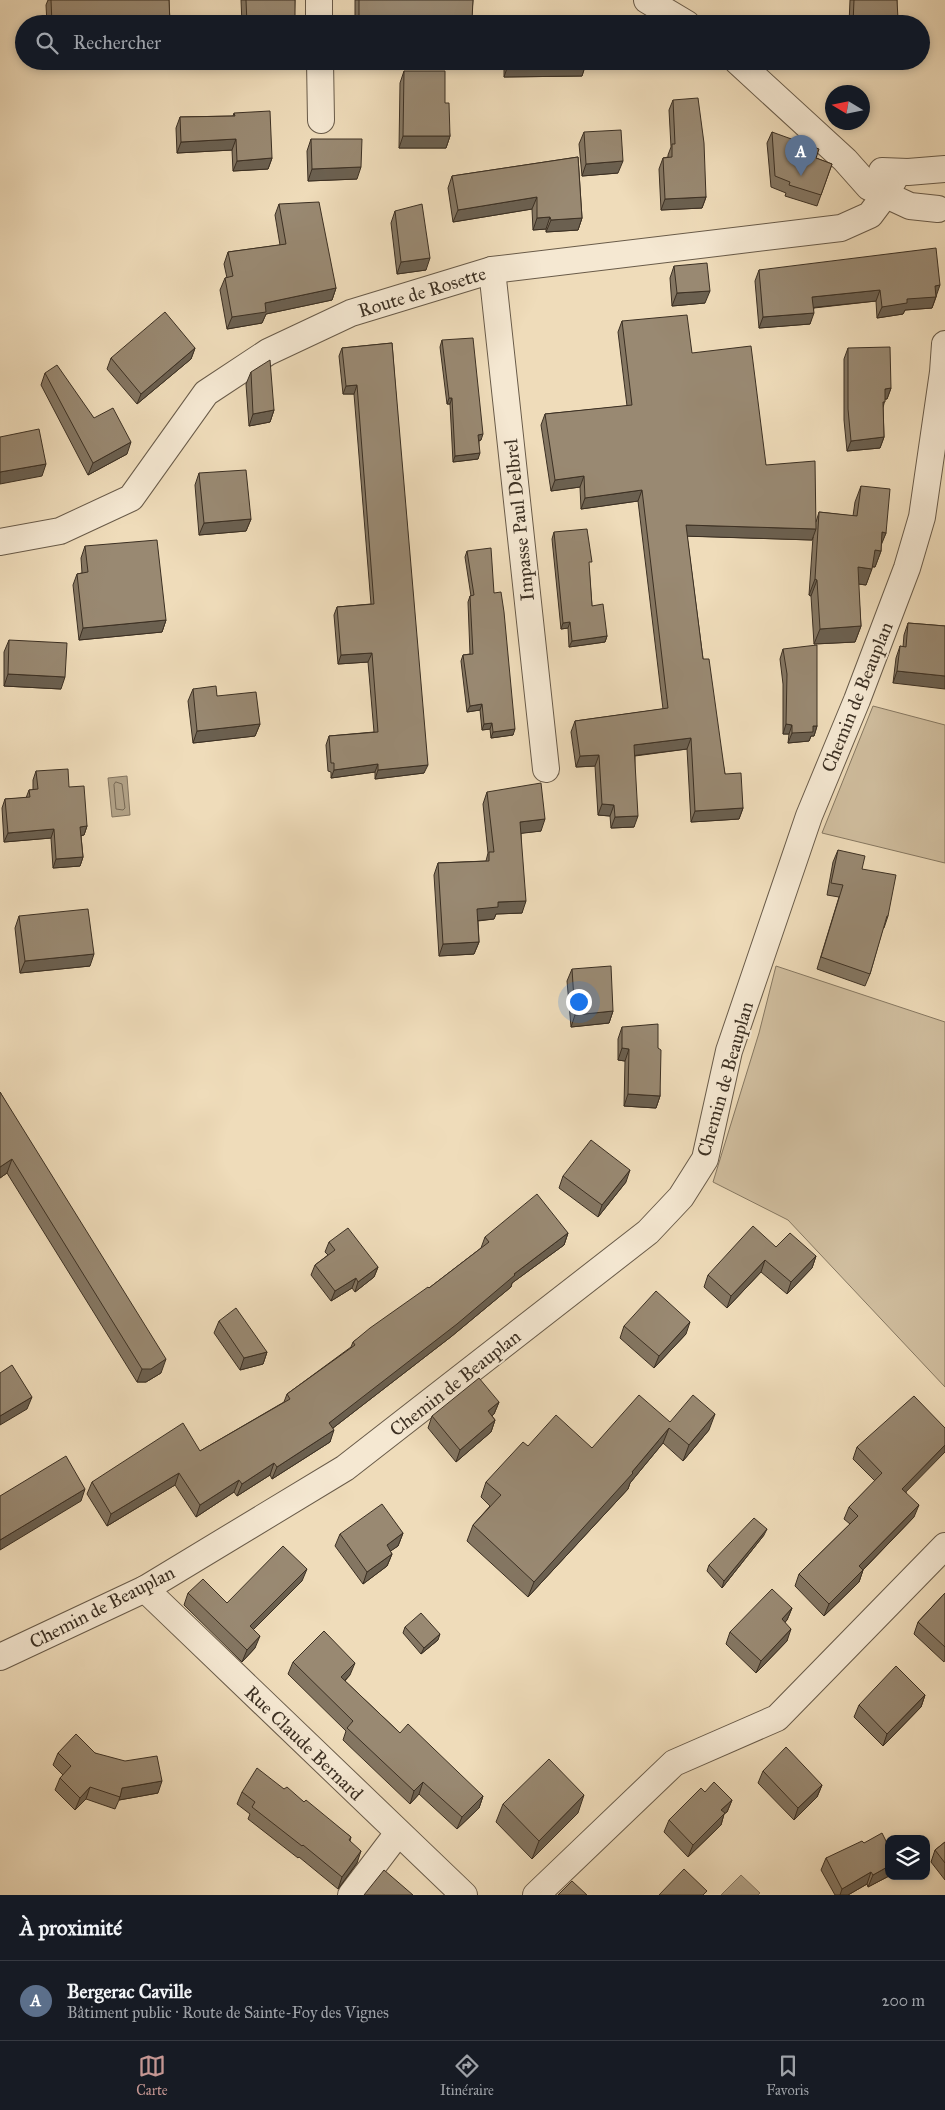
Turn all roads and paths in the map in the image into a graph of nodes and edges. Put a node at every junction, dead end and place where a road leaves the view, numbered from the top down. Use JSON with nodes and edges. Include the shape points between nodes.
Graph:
{"nodes":[{"id":1,"x":319,"y":0,"type":"edge"},
{"id":2,"x":646,"y":0,"type":"edge"},
{"id":3,"x":319,"y":15,"type":"edge"},
{"id":4,"x":672,"y":15,"type":"edge"},
{"id":5,"x":320,"y":70,"type":"edge"},
{"id":6,"x":747,"y":70,"type":"edge"},
{"id":7,"x":321,"y":120,"type":"dead end"},
{"id":8,"x":845,"y":160,"type":"junction"},
{"id":9,"x":945,"y":169,"type":"edge"},
{"id":10,"x":898,"y":172,"type":"junction"},
{"id":11,"x":945,"y":174,"type":"edge"},
{"id":12,"x":885,"y":195,"type":"junction"},
{"id":13,"x":942,"y":214,"type":"edge"},
{"id":14,"x":492,"y":270,"type":"junction"},
{"id":15,"x":945,"y":344,"type":"edge"},
{"id":16,"x":944,"y":367,"type":"edge"},
{"id":17,"x":0,"y":542,"type":"edge"},
{"id":18,"x":546,"y":769,"type":"dead end"},
{"id":19,"x":945,"y":1546,"type":"edge"},
{"id":20,"x":145,"y":1589,"type":"junction"},
{"id":21,"x":0,"y":1657,"type":"edge"},
{"id":22,"x":398,"y":1833,"type":"junction"},
{"id":23,"x":352,"y":1895,"type":"edge"},
{"id":24,"x":464,"y":1895,"type":"edge"},
{"id":25,"x":536,"y":1895,"type":"edge"}],
"edges":[{"from":1,"to":3,"type":"street"},
{"from":2,"to":4,"type":"street"},
{"from":5,"to":7,"type":"street"},
{"from":6,"to":8,"type":"street"},
{"from":8,"to":10,"type":"street","via":[[880,171]]},
{"from":8,"to":12,"type":"street","via":[[870,187]]},
{"from":9,"to":10,"type":"street"},
{"from":10,"to":12,"type":"street","name":"Route de Rosette"},
{"from":11,"to":13,"type":"street","via":[[936,192]]},
{"from":12,"to":13,"type":"street","via":[[910,206]]},
{"from":12,"to":14,"type":"street","name":"Route de Rosette","via":[[870,215],[840,228]]},
{"from":14,"to":17,"type":"street","name":"Route de Rosette","via":[[351,313],[268,352],[206,393],[132,498],[60,531]]},
{"from":14,"to":18,"type":"street","name":"Impasse Paul Delbrel"},
{"from":15,"to":16,"type":"street","name":"Chemin de Beauplan"},
{"from":16,"to":20,"type":"street","name":"Chemin de Beauplan","via":[[922,517],[907,568],[809,816],[729,1051],[705,1159],[682,1197],[648,1232],[345,1468]]},
{"from":19,"to":25,"type":"street","via":[[777,1718],[674,1763]]},
{"from":20,"to":21,"type":"street","name":"Chemin de Beauplan"},
{"from":20,"to":22,"type":"street","name":"Rue Claude Bernard"},
{"from":22,"to":23,"type":"street"},
{"from":22,"to":24,"type":"street","name":"Rue Claude Bernard"}]}
